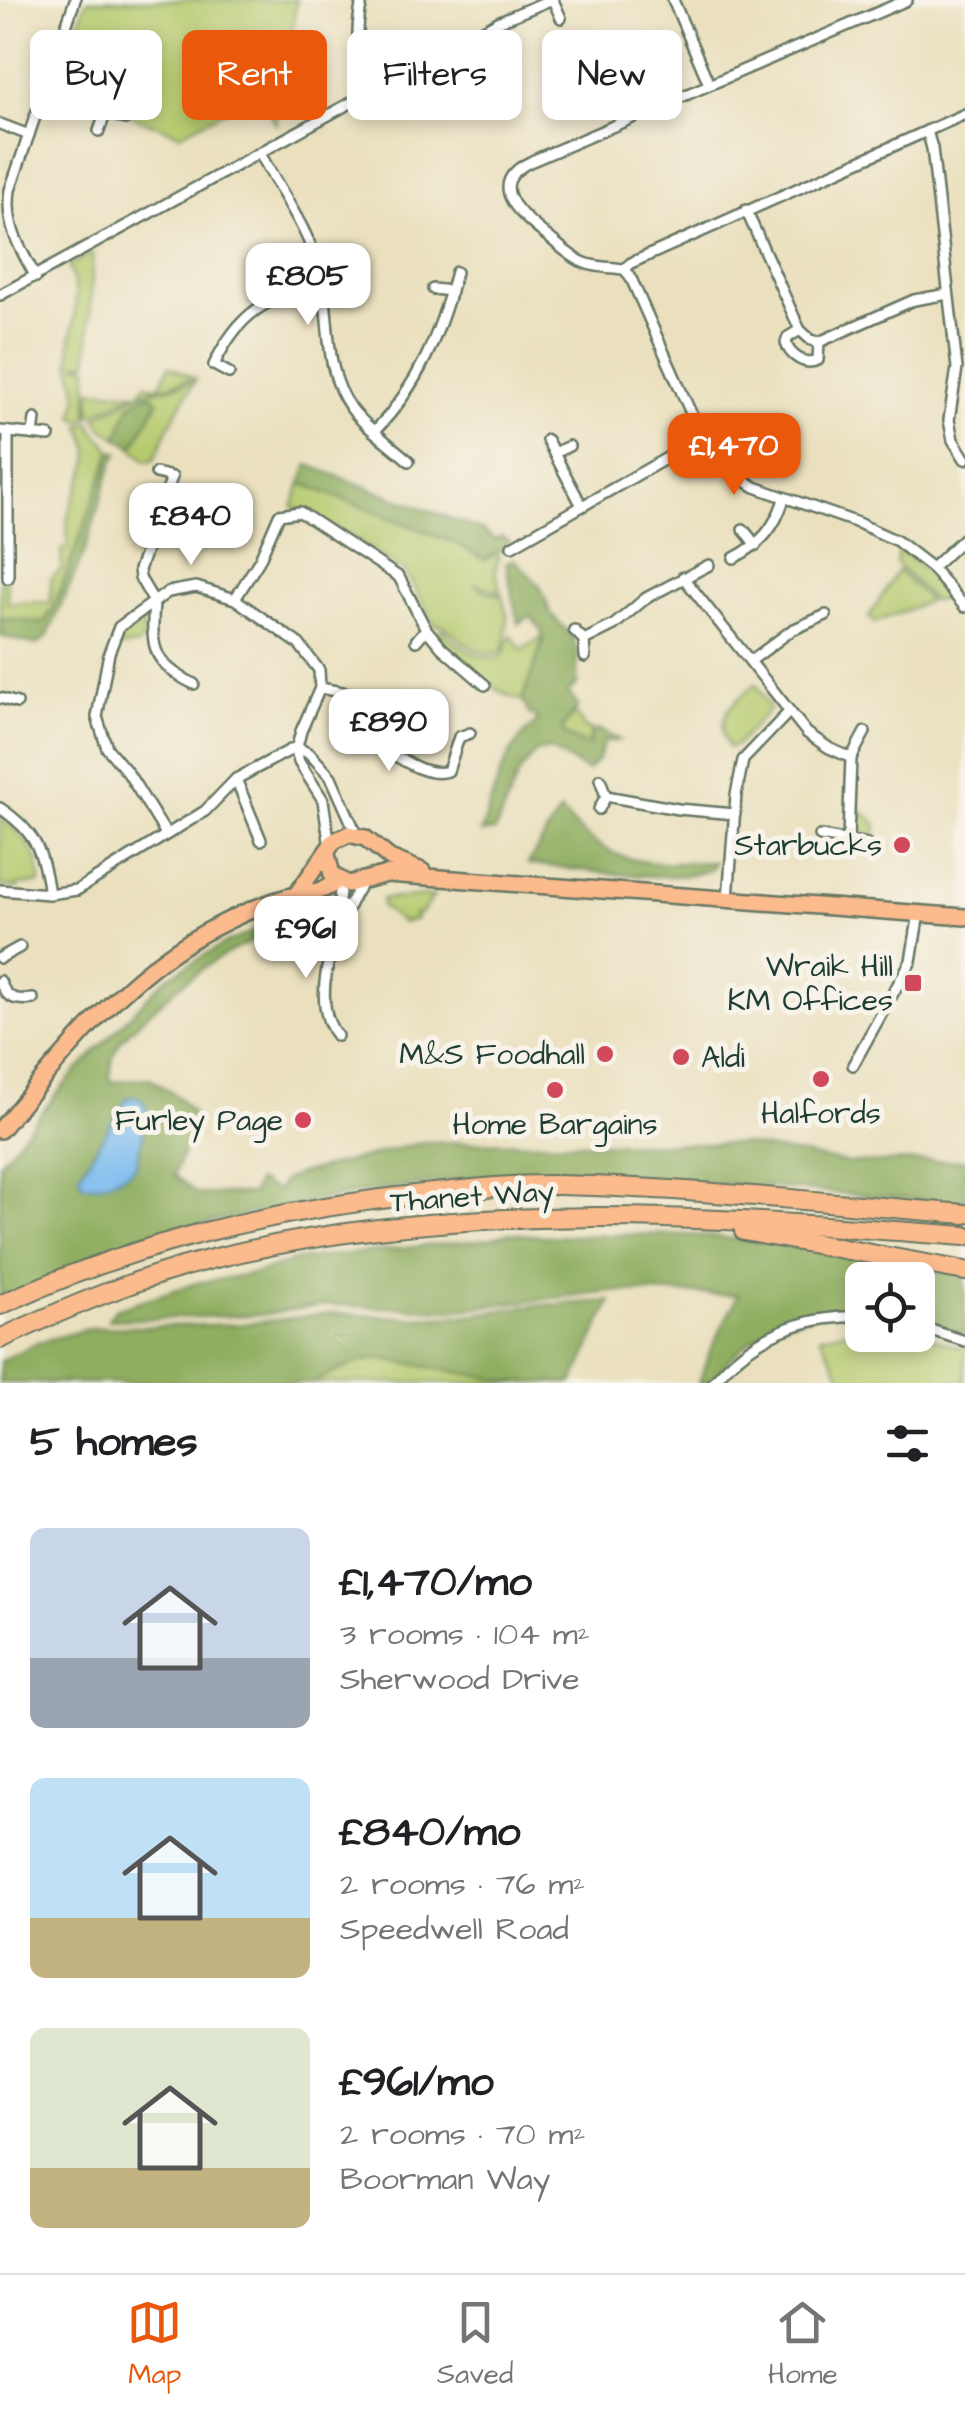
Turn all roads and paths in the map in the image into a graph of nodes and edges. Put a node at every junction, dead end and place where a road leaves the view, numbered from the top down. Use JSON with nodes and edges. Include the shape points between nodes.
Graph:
{"nodes":[{"id":1,"x":75,"y":0,"type":"edge"},
{"id":2,"x":362,"y":0,"type":"edge"},
{"id":3,"x":551,"y":0,"type":"edge"},
{"id":4,"x":672,"y":0,"type":"edge"},
{"id":5,"x":907,"y":0,"type":"edge"},
{"id":6,"x":561,"y":18,"type":"dead end"},
{"id":7,"x":65,"y":30,"type":"edge"},
{"id":8,"x":358,"y":30,"type":"edge"},
{"id":9,"x":485,"y":30,"type":"edge"},
{"id":10,"x":709,"y":84,"type":"junction"},
{"id":11,"x":347,"y":105,"type":"edge"},
{"id":12,"x":965,"y":114,"type":"edge"},
{"id":13,"x":34,"y":120,"type":"edge"},
{"id":14,"x":103,"y":120,"type":"edge"},
{"id":15,"x":0,"y":124,"type":"edge"},
{"id":16,"x":99,"y":131,"type":"dead end"},
{"id":17,"x":927,"y":131,"type":"junction"},
{"id":18,"x":29,"y":135,"type":"junction"},
{"id":19,"x":261,"y":154,"type":"junction"},
{"id":20,"x":746,"y":210,"type":"junction"},
{"id":21,"x":624,"y":269,"type":"junction"},
{"id":22,"x":456,"y":272,"type":"dead end"},
{"id":23,"x":36,"y":277,"type":"junction"},
{"id":24,"x":323,"y":286,"type":"junction"},
{"id":25,"x":433,"y":289,"type":"dead end"},
{"id":26,"x":451,"y":292,"type":"junction"},
{"id":27,"x":948,"y":294,"type":"junction"},
{"id":28,"x":0,"y":295,"type":"edge"},
{"id":29,"x":800,"y":330,"type":"junction"},
{"id":30,"x":818,"y":342,"type":"junction"},
{"id":31,"x":228,"y":373,"type":"dead end"},
{"id":32,"x":35,"y":419,"type":"dead end"},
{"id":33,"x":375,"y":431,"type":"junction"},
{"id":34,"x":4,"y":432,"type":"edge"},
{"id":35,"x":34,"y":434,"type":"junction"},
{"id":36,"x":50,"y":436,"type":"dead end"},
{"id":37,"x":702,"y":438,"type":"junction"},
{"id":38,"x":547,"y":440,"type":"dead end"},
{"id":39,"x":569,"y":446,"type":"dead end"},
{"id":40,"x":554,"y":453,"type":"junction"},
{"id":41,"x":965,"y":459,"type":"edge"},
{"id":42,"x":409,"y":460,"type":"dead end"},
{"id":43,"x":156,"y":473,"type":"dead end"},
{"id":44,"x":784,"y":499,"type":"junction"},
{"id":45,"x":582,"y":506,"type":"junction"},
{"id":46,"x":744,"y":530,"type":"dead end"},
{"id":47,"x":965,"y":537,"type":"edge"},
{"id":48,"x":512,"y":546,"type":"dead end"},
{"id":49,"x":756,"y":546,"type":"junction"},
{"id":50,"x":734,"y":558,"type":"dead end"},
{"id":51,"x":709,"y":565,"type":"dead end"},
{"id":52,"x":932,"y":568,"type":"junction"},
{"id":53,"x":684,"y":577,"type":"junction"},
{"id":54,"x":8,"y":578,"type":"dead end"},
{"id":55,"x":234,"y":599,"type":"junction"},
{"id":56,"x":154,"y":602,"type":"junction"},
{"id":57,"x":965,"y":606,"type":"edge"},
{"id":58,"x":826,"y":615,"type":"dead end"},
{"id":59,"x":426,"y":629,"type":"junction"},
{"id":60,"x":574,"y":630,"type":"dead end"},
{"id":61,"x":584,"y":640,"type":"junction"},
{"id":62,"x":416,"y":641,"type":"dead end"},
{"id":63,"x":585,"y":656,"type":"dead end"},
{"id":64,"x":752,"y":660,"type":"junction"},
{"id":65,"x":194,"y":684,"type":"dead end"},
{"id":66,"x":485,"y":685,"type":"dead end"},
{"id":67,"x":320,"y":688,"type":"junction"},
{"id":68,"x":0,"y":698,"type":"edge"},
{"id":69,"x":17,"y":702,"type":"dead end"},
{"id":70,"x":790,"y":712,"type":"junction"},
{"id":71,"x":865,"y":732,"type":"dead end"},
{"id":72,"x":470,"y":733,"type":"dead end"},
{"id":73,"x":296,"y":748,"type":"junction"},
{"id":74,"x":852,"y":758,"type":"junction"},
{"id":75,"x":236,"y":778,"type":"junction"},
{"id":76,"x":600,"y":779,"type":"dead end"},
{"id":77,"x":606,"y":796,"type":"junction"},
{"id":78,"x":0,"y":808,"type":"edge"},
{"id":79,"x":599,"y":809,"type":"dead end"},
{"id":80,"x":734,"y":814,"type":"junction"},
{"id":81,"x":166,"y":834,"type":"junction"},
{"id":82,"x":820,"y":836,"type":"dead end"},
{"id":83,"x":364,"y":839,"type":"junction"},
{"id":84,"x":848,"y":839,"type":"junction"},
{"id":85,"x":261,"y":840,"type":"dead end"},
{"id":86,"x":867,"y":844,"type":"dead end"},
{"id":87,"x":328,"y":851,"type":"junction"},
{"id":88,"x":366,"y":879,"type":"junction"},
{"id":89,"x":339,"y":880,"type":"junction"},
{"id":90,"x":462,"y":880,"type":"junction"},
{"id":91,"x":0,"y":890,"type":"edge"},
{"id":92,"x":49,"y":894,"type":"junction"},
{"id":93,"x":296,"y":894,"type":"junction"},
{"id":94,"x":728,"y":899,"type":"junction"},
{"id":95,"x":919,"y":913,"type":"junction"},
{"id":96,"x":965,"y":917,"type":"edge"},
{"id":97,"x":344,"y":918,"type":"junction"},
{"id":98,"x":20,"y":947,"type":"dead end"},
{"id":99,"x":0,"y":958,"type":"edge"},
{"id":100,"x":0,"y":981,"type":"edge"},
{"id":101,"x":34,"y":999,"type":"dead end"},
{"id":102,"x":337,"y":1036,"type":"dead end"},
{"id":103,"x":853,"y":1065,"type":"dead end"},
{"id":104,"x":0,"y":1130,"type":"edge"},
{"id":105,"x":965,"y":1214,"type":"edge"},
{"id":106,"x":674,"y":1218,"type":"junction"},
{"id":107,"x":965,"y":1236,"type":"edge"},
{"id":108,"x":965,"y":1271,"type":"edge"},
{"id":109,"x":0,"y":1305,"type":"edge"},
{"id":110,"x":845,"y":1318,"type":"edge"},
{"id":111,"x":935,"y":1331,"type":"edge"},
{"id":112,"x":0,"y":1339,"type":"edge"},
{"id":113,"x":965,"y":1340,"type":"edge"},
{"id":114,"x":713,"y":1383,"type":"edge"}],
"edges":[{"from":1,"to":7,"type":"street"},
{"from":2,"to":8,"type":"street"},
{"from":3,"to":6,"type":"street"},
{"from":3,"to":9,"type":"street"},
{"from":4,"to":10,"type":"street"},
{"from":5,"to":10,"type":"street"},
{"from":10,"to":21,"type":"street","via":[[524,164],[509,184],[523,216],[580,262]]},
{"from":11,"to":19,"type":"street"},
{"from":12,"to":17,"type":"street"},
{"from":13,"to":18,"type":"street"},
{"from":14,"to":16,"type":"street"},
{"from":15,"to":18,"type":"street"},
{"from":17,"to":20,"type":"street"},
{"from":17,"to":27,"type":"street"},
{"from":18,"to":23,"type":"street","via":[[8,214]]},
{"from":19,"to":23,"type":"street"},
{"from":19,"to":24,"type":"street","via":[[311,245]]},
{"from":20,"to":21,"type":"street"},
{"from":20,"to":29,"type":"street"},
{"from":21,"to":37,"type":"street"},
{"from":22,"to":26,"type":"street"},
{"from":23,"to":28,"type":"street"},
{"from":24,"to":31,"type":"street","via":[[251,312],[214,365]]},
{"from":24,"to":33,"type":"street","via":[[337,380],[352,409]]},
{"from":25,"to":26,"type":"street"},
{"from":26,"to":33,"type":"street","via":[[424,366]]},
{"from":27,"to":30,"type":"street","via":[[914,300]]},
{"from":27,"to":41,"type":"street","via":[[957,368],[949,420]]},
{"from":29,"to":30,"type":"street"},
{"from":29,"to":30,"type":"street","via":[[786,343],[800,359],[818,360]]},
{"from":32,"to":35,"type":"street"},
{"from":33,"to":42,"type":"street"},
{"from":34,"to":35,"type":"street"},
{"from":34,"to":54,"type":"street"},
{"from":35,"to":36,"type":"street"},
{"from":37,"to":44,"type":"street","via":[[734,476]]},
{"from":37,"to":45,"type":"street"},
{"from":38,"to":40,"type":"street"},
{"from":39,"to":40,"type":"street"},
{"from":40,"to":45,"type":"street"},
{"from":43,"to":56,"type":"street","via":[[172,477],[139,570]]},
{"from":44,"to":49,"type":"street"},
{"from":44,"to":52,"type":"street","via":[[878,531]]},
{"from":45,"to":48,"type":"street"},
{"from":46,"to":49,"type":"street"},
{"from":47,"to":52,"type":"street"},
{"from":49,"to":50,"type":"street"},
{"from":51,"to":53,"type":"street"},
{"from":52,"to":57,"type":"street"},
{"from":53,"to":61,"type":"street"},
{"from":53,"to":64,"type":"street"},
{"from":55,"to":56,"type":"street","via":[[196,587]]},
{"from":55,"to":59,"type":"street","via":[[274,521],[300,512],[400,577]]},
{"from":55,"to":67,"type":"street","via":[[299,644],[319,670]]},
{"from":56,"to":65,"type":"street","via":[[151,640],[158,656]]},
{"from":56,"to":81,"type":"street","via":[[119,627],[98,718],[106,748]]},
{"from":58,"to":64,"type":"street"},
{"from":59,"to":62,"type":"street"},
{"from":59,"to":66,"type":"street"},
{"from":60,"to":61,"type":"street"},
{"from":61,"to":63,"type":"street"},
{"from":64,"to":70,"type":"street"},
{"from":67,"to":72,"type":"street","via":[[370,697],[377,702],[382,748],[441,774],[448,772],[459,737]]},
{"from":67,"to":73,"type":"street"},
{"from":68,"to":69,"type":"street"},
{"from":70,"to":74,"type":"street","via":[[819,743]]},
{"from":70,"to":80,"type":"street","via":[[743,760]]},
{"from":71,"to":74,"type":"street"},
{"from":73,"to":75,"type":"street"},
{"from":73,"to":83,"type":"street","via":[[331,776]]},
{"from":73,"to":87,"type":"street","via":[[323,800]]},
{"from":74,"to":84,"type":"street"},
{"from":75,"to":81,"type":"street","via":[[205,811]]},
{"from":75,"to":85,"type":"street"},
{"from":76,"to":77,"type":"street"},
{"from":77,"to":79,"type":"street"},
{"from":77,"to":80,"type":"street"},
{"from":78,"to":92,"type":"street","via":[[34,839]]},
{"from":80,"to":94,"type":"street"},
{"from":81,"to":92,"type":"street","via":[[98,879]]},
{"from":82,"to":84,"type":"street"},
{"from":83,"to":87,"type":"main road","via":[[341,836]]},
{"from":83,"to":88,"type":"main road","via":[[376,864]]},
{"from":83,"to":90,"type":"main road","via":[[409,866]]},
{"from":84,"to":86,"type":"street"},
{"from":87,"to":89,"type":"main road","via":[[328,868]]},
{"from":87,"to":93,"type":"main road"},
{"from":88,"to":89,"type":"main road"},
{"from":88,"to":90,"type":"main road","via":[[387,874]]},
{"from":88,"to":97,"type":"street"},
{"from":89,"to":93,"type":"main road","via":[[318,893]]},
{"from":89,"to":97,"type":"street"},
{"from":90,"to":94,"type":"main road"},
{"from":91,"to":92,"type":"street"},
{"from":93,"to":104,"type":"main road","via":[[211,929],[151,968],[94,1020]]},
{"from":94,"to":95,"type":"main road"},
{"from":95,"to":96,"type":"main road"},
{"from":95,"to":103,"type":"street","via":[[911,961]]},
{"from":97,"to":102,"type":"street","via":[[327,962],[325,1018]]},
{"from":98,"to":99,"type":"street"},
{"from":100,"to":101,"type":"street","via":[[15,1000]]},
{"from":105,"to":109,"type":"highway","name":"Thanet Way","via":[[555,1185],[452,1191],[235,1222],[122,1255]]},
{"from":106,"to":107,"type":"highway","name":"Thanet Way"},
{"from":106,"to":108,"type":"highway"},
{"from":106,"to":112,"type":"highway","name":"Thanet Way","via":[[498,1219],[281,1244],[130,1286]]},
{"from":110,"to":114,"type":"street","via":[[783,1330],[746,1350]]},
{"from":111,"to":113,"type":"street"}]}
